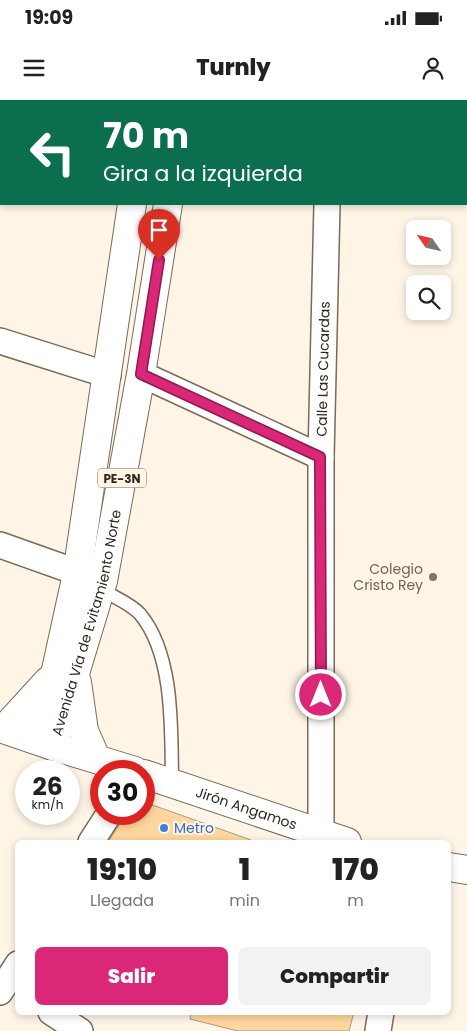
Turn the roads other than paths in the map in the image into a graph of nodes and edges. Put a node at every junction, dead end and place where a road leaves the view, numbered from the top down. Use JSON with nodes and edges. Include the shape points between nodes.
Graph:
{"nodes":[{"id":1,"x":132,"y":205,"type":"edge"},
{"id":2,"x":168,"y":205,"type":"edge"},
{"id":3,"x":327,"y":205,"type":"edge"},
{"id":4,"x":0,"y":341,"type":"edge"},
{"id":5,"x":141,"y":374,"type":"junction"},
{"id":6,"x":108,"y":375,"type":"junction"},
{"id":7,"x":320,"y":457,"type":"junction"},
{"id":8,"x":0,"y":545,"type":"edge"},
{"id":9,"x":77,"y":574,"type":"junction"},
{"id":10,"x":102,"y":585,"type":"junction"},
{"id":11,"x":66,"y":673,"type":"junction"},
{"id":12,"x":2,"y":729,"type":"edge"},
{"id":13,"x":43,"y":742,"type":"junction"},
{"id":14,"x":96,"y":758,"type":"junction"},
{"id":15,"x":102,"y":760,"type":"edge"},
{"id":16,"x":155,"y":778,"type":"edge"},
{"id":17,"x":172,"y":784,"type":"junction"},
{"id":18,"x":102,"y":825,"type":"edge"},
{"id":19,"x":321,"y":834,"type":"junction"},
{"id":20,"x":92,"y":840,"type":"edge"},
{"id":21,"x":340,"y":840,"type":"edge"},
{"id":22,"x":451,"y":867,"type":"edge"},
{"id":23,"x":467,"y":870,"type":"edge"},
{"id":24,"x":56,"y":1015,"type":"edge"},
{"id":25,"x":381,"y":1015,"type":"edge"},
{"id":26,"x":80,"y":1031,"type":"edge"},
{"id":27,"x":378,"y":1031,"type":"edge"}],
"edges":[{"from":1,"to":6,"type":"main road","name":"Avenida Vía de Evitamiento Norte","number":"PE-3N"},
{"from":2,"to":5,"type":"main road","name":"Avenida Vía de Evitamiento Norte","number":"PE-3N"},
{"from":3,"to":7,"type":"street","name":"Calle Las Cucardas"},
{"from":4,"to":6,"type":"street"},
{"from":5,"to":7,"type":"street"},
{"from":5,"to":10,"type":"main road","name":"Avenida Vía de Evitamiento Norte","number":"PE-3N"},
{"from":6,"to":9,"type":"main road","name":"Avenida Vía de Evitamiento Norte","number":"PE-3N"},
{"from":7,"to":19,"type":"street","name":"Calle Las Cucardas"},
{"from":8,"to":9,"type":"street"},
{"from":9,"to":10,"type":"street"},
{"from":9,"to":11,"type":"main road","name":"Avenida Vía de Evitamiento Norte","number":"PE-3N"},
{"from":10,"to":11,"type":"main road","name":"Avenida Vía de Evitamiento Norte","number":"PE-3N"},
{"from":10,"to":17,"type":"lane","via":[[138,613],[152,633],[167,681]]},
{"from":11,"to":12,"type":"main road"},
{"from":11,"to":13,"type":"main road","name":"Avenida Vía de Evitamiento Norte","number":"PE-3N"},
{"from":11,"to":14,"type":"main road"},
{"from":12,"to":13,"type":"main road"},
{"from":13,"to":14,"type":"main road"},
{"from":14,"to":15,"type":"main road"},
{"from":16,"to":17,"type":"main road","name":"Jirón Angamos"},
{"from":17,"to":19,"type":"main road","name":"Jirón Angamos"},
{"from":18,"to":20,"type":"street"},
{"from":19,"to":21,"type":"main road","name":"Jirón Angamos"},
{"from":22,"to":23,"type":"main road"},
{"from":24,"to":26,"type":"street"},
{"from":25,"to":27,"type":"street"}]}
